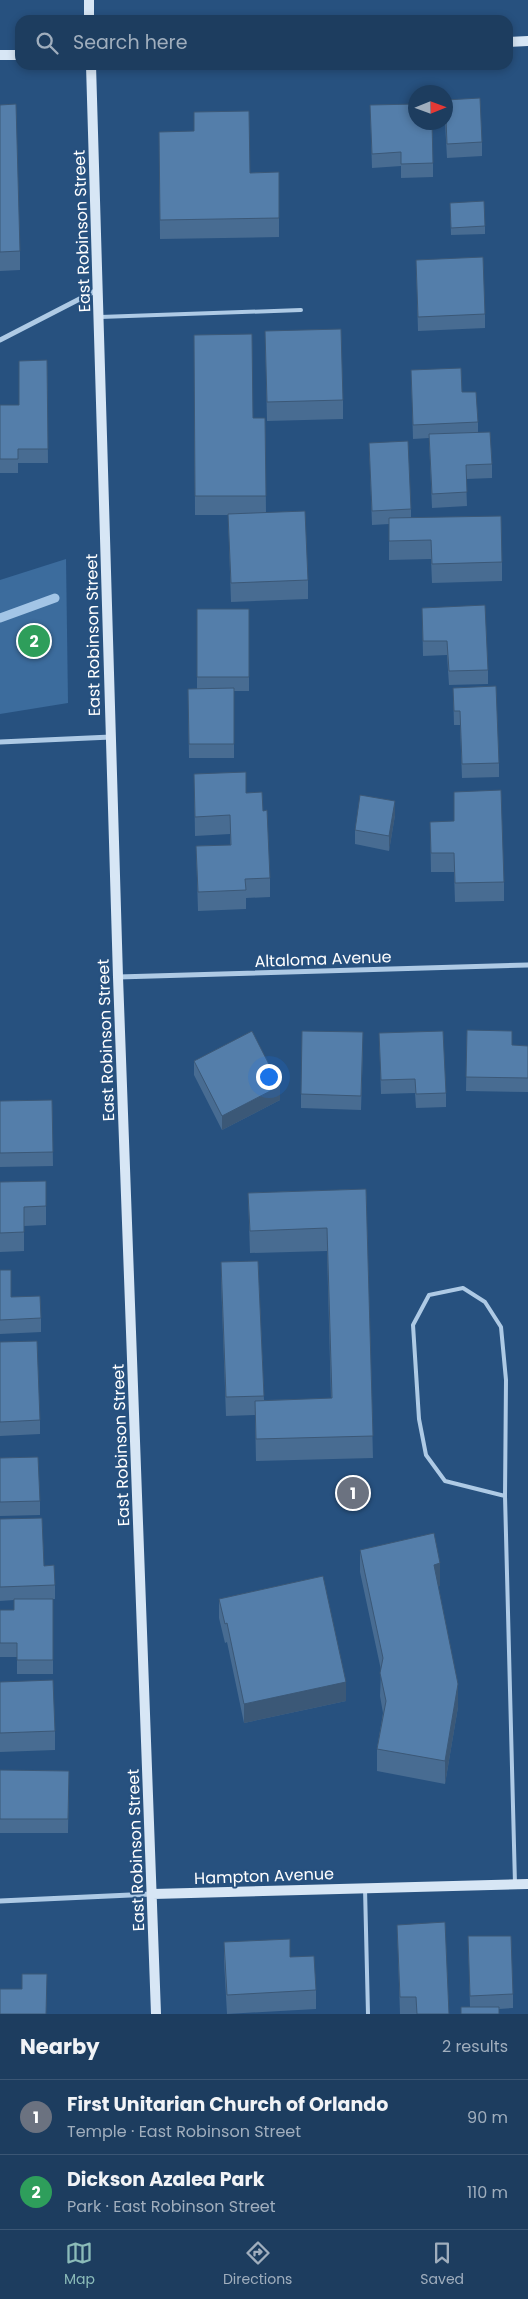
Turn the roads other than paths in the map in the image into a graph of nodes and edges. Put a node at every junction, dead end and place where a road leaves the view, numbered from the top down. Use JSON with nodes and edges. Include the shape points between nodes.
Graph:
{"nodes":[{"id":1,"x":89,"y":0,"type":"edge"},
{"id":2,"x":89,"y":15,"type":"edge"},
{"id":3,"x":528,"y":41,"type":"edge"},
{"id":4,"x":513,"y":42,"type":"edge"},
{"id":5,"x":0,"y":55,"type":"edge"},
{"id":6,"x":15,"y":55,"type":"edge"},
{"id":7,"x":91,"y":70,"type":"edge"},
{"id":8,"x":99,"y":289,"type":"junction"},
{"id":9,"x":301,"y":310,"type":"dead end"},
{"id":10,"x":100,"y":317,"type":"junction"},
{"id":11,"x":0,"y":340,"type":"edge"},
{"id":12,"x":111,"y":737,"type":"junction"},
{"id":13,"x":0,"y":742,"type":"edge"},
{"id":14,"x":528,"y":965,"type":"edge"},
{"id":15,"x":118,"y":977,"type":"junction"},
{"id":16,"x":505,"y":1496,"type":"junction"},
{"id":17,"x":515,"y":1884,"type":"junction"},
{"id":18,"x":528,"y":1884,"type":"edge"},
{"id":19,"x":365,"y":1888,"type":"junction"},
{"id":20,"x":153,"y":1894,"type":"junction"},
{"id":21,"x":0,"y":1901,"type":"edge"},
{"id":22,"x":156,"y":2014,"type":"edge"},
{"id":23,"x":368,"y":2014,"type":"edge"}],
"edges":[{"from":1,"to":2,"type":"main road"},
{"from":3,"to":4,"type":"main road"},
{"from":5,"to":6,"type":"main road"},
{"from":7,"to":8,"type":"main road","name":"East Robinson Street"},
{"from":8,"to":10,"type":"main road","name":"East Robinson Street"},
{"from":8,"to":11,"type":"street"},
{"from":9,"to":10,"type":"lane"},
{"from":10,"to":12,"type":"main road","name":"East Robinson Street"},
{"from":12,"to":13,"type":"street"},
{"from":12,"to":15,"type":"main road","name":"East Robinson Street"},
{"from":14,"to":15,"type":"street","name":"Altaloma Avenue"},
{"from":15,"to":20,"type":"main road","name":"East Robinson Street"},
{"from":16,"to":16,"type":"lane","via":[[506,1380],[501,1326],[485,1302],[463,1288],[429,1295],[414,1325],[419,1419],[426,1455],[445,1481]]},
{"from":16,"to":17,"type":"lane"},
{"from":17,"to":18,"type":"main road","name":"Hampton Avenue"},
{"from":17,"to":19,"type":"main road","name":"Hampton Avenue"},
{"from":19,"to":20,"type":"main road","name":"Hampton Avenue"},
{"from":19,"to":23,"type":"lane"},
{"from":20,"to":21,"type":"street","name":"Hampton Avenue"},
{"from":20,"to":22,"type":"main road","name":"East Robinson Street"}]}
